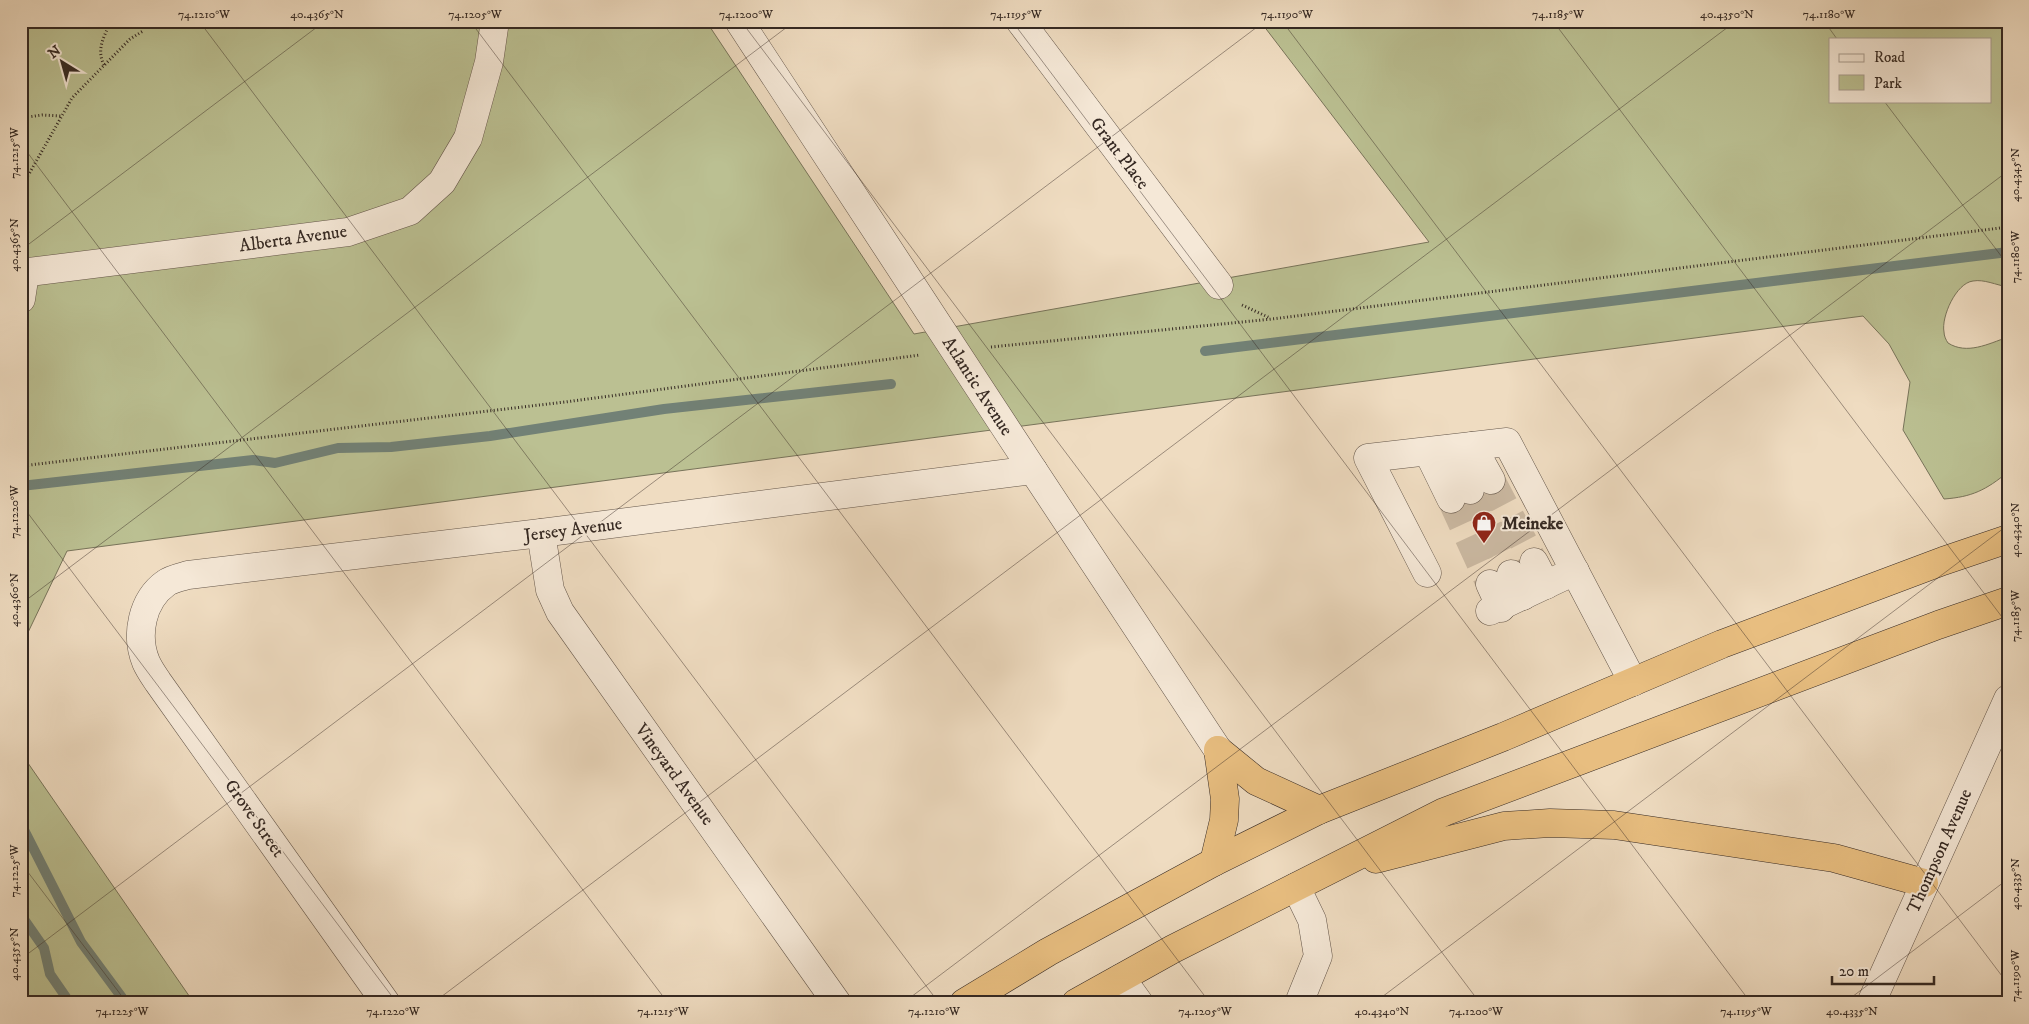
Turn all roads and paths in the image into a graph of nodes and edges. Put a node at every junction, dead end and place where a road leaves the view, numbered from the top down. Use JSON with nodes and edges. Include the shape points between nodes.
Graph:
{"nodes":[{"id":1,"x":111,"y":21,"type":"edge"},
{"id":2,"x":494,"y":21,"type":"edge"},
{"id":3,"x":740,"y":21,"type":"edge"},
{"id":4,"x":1020,"y":21,"type":"edge"},
{"id":5,"x":143,"y":31,"type":"dead end"},
{"id":6,"x":104,"y":65,"type":"junction"},
{"id":7,"x":61,"y":116,"type":"junction"},
{"id":8,"x":21,"y":118,"type":"edge"},
{"id":9,"x":21,"y":184,"type":"edge"},
{"id":10,"x":2008,"y":227,"type":"edge"},
{"id":11,"x":23,"y":273,"type":"edge"},
{"id":12,"x":1219,"y":285,"type":"dead end"},
{"id":13,"x":21,"y":299,"type":"edge"},
{"id":14,"x":981,"y":348,"type":"dead end"},
{"id":15,"x":926,"y":354,"type":"dead end"},
{"id":16,"x":1450,"y":449,"type":"junction"},
{"id":17,"x":21,"y":466,"type":"edge"},
{"id":18,"x":1033,"y":470,"type":"junction"},
{"id":19,"x":541,"y":534,"type":"junction"},
{"id":20,"x":2008,"y":539,"type":"edge"},
{"id":21,"x":1575,"y":571,"type":"junction"},
{"id":22,"x":1427,"y":573,"type":"dead end"},
{"id":23,"x":1513,"y":589,"type":"dead end"},
{"id":24,"x":2008,"y":601,"type":"edge"},
{"id":25,"x":142,"y":627,"type":"joint"},
{"id":26,"x":1633,"y":682,"type":"junction"},
{"id":27,"x":2008,"y":699,"type":"edge"},
{"id":28,"x":1218,"y":750,"type":"junction"},
{"id":29,"x":1319,"y":810,"type":"junction"},
{"id":30,"x":1214,"y":862,"type":"junction"},
{"id":31,"x":1326,"y":871,"type":"junction"},
{"id":32,"x":1924,"y":883,"type":"junction"},
{"id":33,"x":1296,"y":886,"type":"junction"},
{"id":34,"x":1121,"y":978,"type":"junction"},
{"id":35,"x":386,"y":1003,"type":"edge"},
{"id":36,"x":837,"y":1003,"type":"edge"},
{"id":37,"x":964,"y":1003,"type":"edge"},
{"id":38,"x":1076,"y":1003,"type":"edge"},
{"id":39,"x":1139,"y":1003,"type":"edge"},
{"id":40,"x":1299,"y":1003,"type":"edge"},
{"id":41,"x":1870,"y":1003,"type":"edge"}],
"edges":[{"from":1,"to":6,"type":"path","via":[[99,55]]},
{"from":2,"to":11,"type":"street","name":"Alberta Avenue","via":[[489,62],[468,138],[442,182],[410,211],[348,232]]},
{"from":3,"to":18,"type":"street","name":"Atlantic Avenue"},
{"from":4,"to":12,"type":"street","name":"Grant Place"},
{"from":5,"to":6,"type":"path","via":[[130,39]]},
{"from":6,"to":7,"type":"path","via":[[72,98]]},
{"from":7,"to":8,"type":"path"},
{"from":7,"to":9,"type":"path"},
{"from":10,"to":14,"type":"path","via":[[1263,320]]},
{"from":11,"to":13,"type":"street"},
{"from":15,"to":17,"type":"path","via":[[565,402]]},
{"from":16,"to":16,"type":"street","via":[[1471,490]]},
{"from":16,"to":21,"type":"street","via":[[1507,442]]},
{"from":16,"to":22,"type":"street","via":[[1368,458]]},
{"from":18,"to":19,"type":"street","name":"Jersey Avenue"},
{"from":18,"to":28,"type":"street","name":"Atlantic Avenue"},
{"from":19,"to":25,"type":"street","name":"Jersey Avenue","via":[[188,575],[166,582],[151,597],[144,611]]},
{"from":19,"to":36,"type":"street","name":"Vineyard Avenue","via":[[550,590],[560,612]]},
{"from":20,"to":26,"type":"highway","via":[[1731,640]]},
{"from":21,"to":23,"type":"street"},
{"from":21,"to":26,"type":"street"},
{"from":24,"to":31,"type":"highway","via":[[1444,812]]},
{"from":25,"to":35,"type":"street","name":"Grove Street","via":[[146,662],[158,682]]},
{"from":26,"to":29,"type":"highway"},
{"from":27,"to":32,"type":"street","name":"Thompson Avenue"},
{"from":28,"to":29,"type":"highway","via":[[1256,781]]},
{"from":28,"to":30,"type":"highway","via":[[1225,800]]},
{"from":29,"to":30,"type":"highway"},
{"from":30,"to":37,"type":"highway","via":[[1048,952]]},
{"from":31,"to":32,"type":"highway","via":[[1504,826],[1559,823],[1614,825],[1834,858]]},
{"from":31,"to":33,"type":"highway"},
{"from":32,"to":41,"type":"street","name":"Thompson Avenue"},
{"from":33,"to":34,"type":"highway"},
{"from":33,"to":40,"type":"street","via":[[1312,920],[1318,956]]},
{"from":34,"to":38,"type":"highway"},
{"from":34,"to":39,"type":"street"}]}
